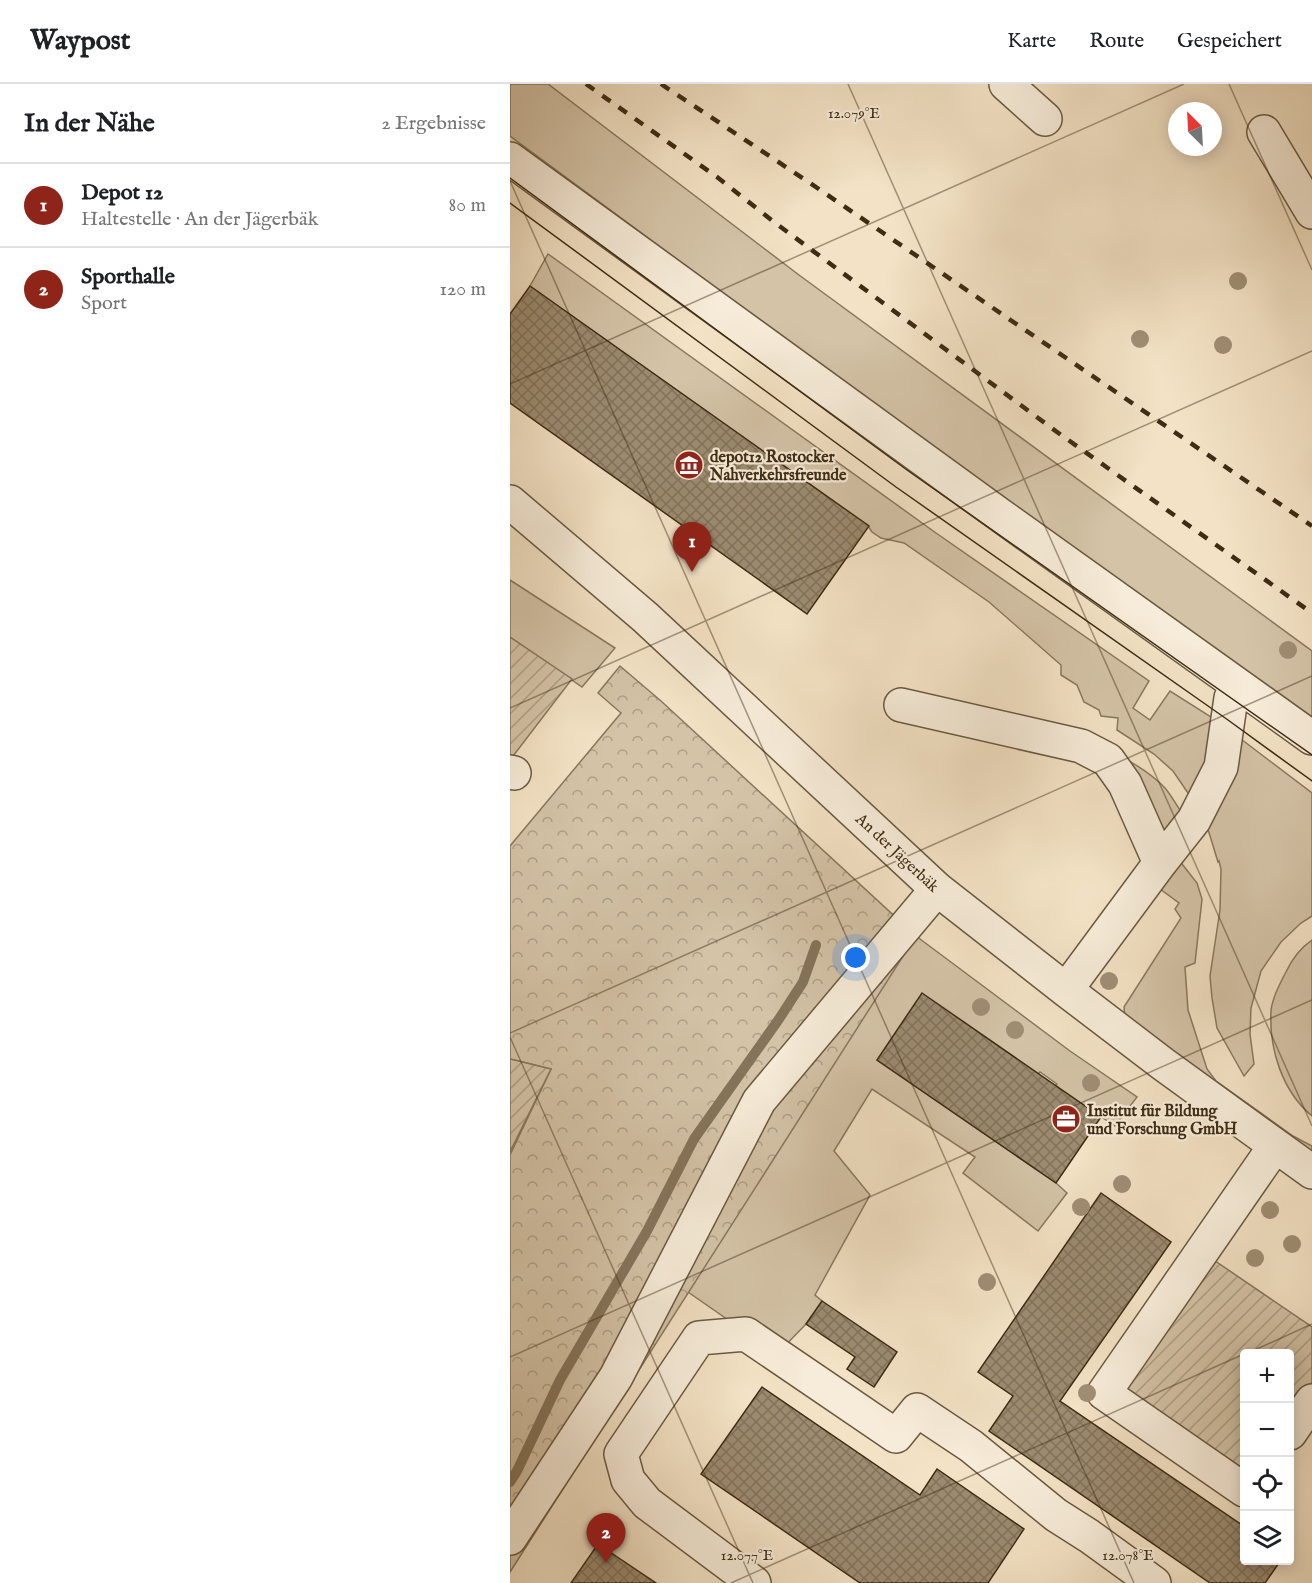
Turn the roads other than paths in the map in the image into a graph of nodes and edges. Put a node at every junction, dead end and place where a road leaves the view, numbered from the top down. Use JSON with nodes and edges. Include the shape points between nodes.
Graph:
{"nodes":[{"id":1,"x":1006,"y":84,"type":"edge"},
{"id":2,"x":1045,"y":119,"type":"dead end"},
{"id":3,"x":1264,"y":132,"type":"dead end"},
{"id":4,"x":510,"y":159,"type":"edge"},
{"id":5,"x":1312,"y":212,"type":"edge"},
{"id":6,"x":510,"y":502,"type":"edge"},
{"id":7,"x":1238,"y":685,"type":"junction"},
{"id":8,"x":902,"y":705,"type":"dead end"},
{"id":9,"x":1312,"y":738,"type":"edge"},
{"id":10,"x":1160,"y":863,"type":"junction"},
{"id":11,"x":937,"y":889,"type":"junction"},
{"id":12,"x":1066,"y":990,"type":"junction"},
{"id":13,"x":1275,"y":1146,"type":"junction"},
{"id":14,"x":1312,"y":1172,"type":"edge"},
{"id":15,"x":1312,"y":1401,"type":"edge"},
{"id":16,"x":1294,"y":1427,"type":"edge"},
{"id":17,"x":1240,"y":1487,"type":"edge"},
{"id":18,"x":510,"y":1538,"type":"edge"},
{"id":19,"x":754,"y":1583,"type":"edge"},
{"id":20,"x":1154,"y":1583,"type":"edge"}],
"edges":[{"from":1,"to":2,"type":"street"},
{"from":3,"to":5,"type":"street"},
{"from":4,"to":7,"type":"street"},
{"from":6,"to":11,"type":"street","name":"An der Jägerbäk","via":[[645,617]]},
{"from":7,"to":9,"type":"street"},
{"from":7,"to":10,"type":"street","via":[[1231,698],[1221,768],[1194,820]]},
{"from":8,"to":10,"type":"street","via":[[1081,746],[1108,760],[1125,784]]},
{"from":10,"to":12,"type":"street"},
{"from":11,"to":12,"type":"street","name":"An der Jägerbäk"},
{"from":11,"to":18,"type":"street","via":[[759,1101],[616,1377]]},
{"from":12,"to":13,"type":"street","name":"An der Jägerbäk"},
{"from":13,"to":14,"type":"street","name":"An der Jägerbäk"},
{"from":13,"to":17,"type":"street","via":[[1104,1394]]},
{"from":15,"to":16,"type":"street"},
{"from":19,"to":20,"type":"street","via":[[647,1503],[628,1480],[621,1454],[699,1338],[746,1334],[896,1436],[916,1410],[971,1446],[1056,1515]]}]}
